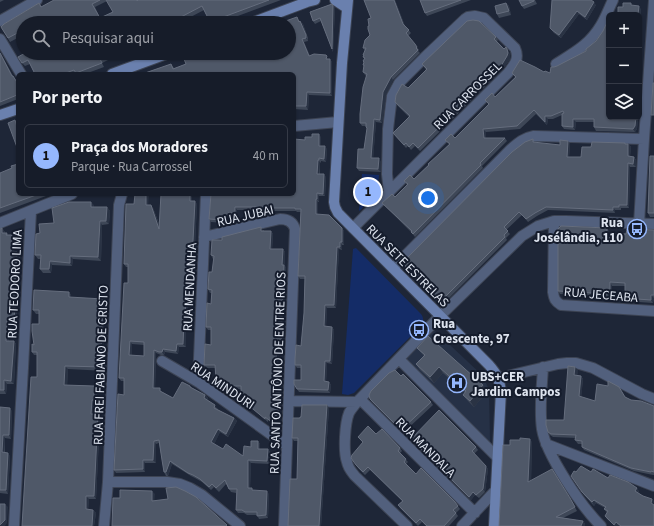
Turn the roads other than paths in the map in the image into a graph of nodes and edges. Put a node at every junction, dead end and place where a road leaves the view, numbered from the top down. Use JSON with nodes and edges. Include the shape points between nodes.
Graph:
{"nodes":[{"id":1,"x":36,"y":0,"type":"edge"},
{"id":2,"x":315,"y":0,"type":"edge"},
{"id":3,"x":334,"y":0,"type":"edge"},
{"id":4,"x":613,"y":0,"type":"edge"},
{"id":5,"x":654,"y":0,"type":"edge"},
{"id":6,"x":347,"y":4,"type":"edge"},
{"id":7,"x":270,"y":16,"type":"edge"},
{"id":8,"x":0,"y":21,"type":"edge"},
{"id":9,"x":0,"y":39,"type":"edge"},
{"id":10,"x":150,"y":60,"type":"edge"},
{"id":11,"x":556,"y":64,"type":"dead end"},
{"id":12,"x":20,"y":72,"type":"edge"},
{"id":13,"x":117,"y":72,"type":"edge"},
{"id":14,"x":16,"y":110,"type":"edge"},
{"id":15,"x":0,"y":116,"type":"edge"},
{"id":16,"x":338,"y":122,"type":"junction"},
{"id":17,"x":296,"y":126,"type":"edge"},
{"id":18,"x":644,"y":139,"type":"junction"},
{"id":19,"x":389,"y":193,"type":"junction"},
{"id":20,"x":67,"y":196,"type":"edge"},
{"id":21,"x":114,"y":196,"type":"edge"},
{"id":22,"x":121,"y":196,"type":"edge"},
{"id":23,"x":206,"y":196,"type":"edge"},
{"id":24,"x":119,"y":205,"type":"junction"},
{"id":25,"x":30,"y":211,"type":"junction"},
{"id":26,"x":554,"y":221,"type":"junction"},
{"id":27,"x":291,"y":222,"type":"joint"},
{"id":28,"x":0,"y":223,"type":"edge"},
{"id":29,"x":639,"y":224,"type":"junction"},
{"id":30,"x":654,"y":224,"type":"edge"},
{"id":31,"x":353,"y":228,"type":"junction"},
{"id":32,"x":204,"y":237,"type":"junction"},
{"id":33,"x":394,"y":268,"type":"junction"},
{"id":34,"x":654,"y":312,"type":"edge"},
{"id":35,"x":440,"y":316,"type":"junction"},
{"id":36,"x":399,"y":359,"type":"junction"},
{"id":37,"x":162,"y":361,"type":"dead end"},
{"id":38,"x":543,"y":367,"type":"junction"},
{"id":39,"x":499,"y":378,"type":"junction"},
{"id":40,"x":198,"y":382,"type":"junction"},
{"id":41,"x":654,"y":399,"type":"edge"},
{"id":42,"x":289,"y":400,"type":"junction"},
{"id":43,"x":358,"y":401,"type":"junction"},
{"id":44,"x":546,"y":444,"type":"junction"},
{"id":45,"x":287,"y":446,"type":"junction"},
{"id":46,"x":497,"y":457,"type":"junction"},
{"id":47,"x":108,"y":482,"type":"junction"},
{"id":48,"x":654,"y":486,"type":"edge"},
{"id":49,"x":495,"y":492,"type":"junction"},
{"id":50,"x":474,"y":513,"type":"junction"},
{"id":51,"x":14,"y":526,"type":"edge"},
{"id":52,"x":104,"y":526,"type":"edge"},
{"id":53,"x":240,"y":526,"type":"edge"},
{"id":54,"x":284,"y":526,"type":"edge"},
{"id":55,"x":407,"y":526,"type":"edge"},
{"id":56,"x":462,"y":526,"type":"edge"},
{"id":57,"x":494,"y":526,"type":"edge"},
{"id":58,"x":601,"y":526,"type":"edge"}],
"edges":[{"from":1,"to":8,"type":"street"},
{"from":2,"to":7,"type":"street"},
{"from":3,"to":6,"type":"street","name":"RUA SETE ESTRELAS"},
{"from":4,"to":11,"type":"street","via":[[600,26],[588,42],[577,52]]},
{"from":5,"to":18,"type":"street"},
{"from":6,"to":16,"type":"street","name":"RUA SETE ESTRELAS"},
{"from":9,"to":12,"type":"street"},
{"from":10,"to":13,"type":"street"},
{"from":14,"to":15,"type":"street"},
{"from":16,"to":17,"type":"street"},
{"from":16,"to":31,"type":"street","name":"RUA SETE ESTRELAS","via":[[334,202],[338,213]]},
{"from":18,"to":29,"type":"street"},
{"from":18,"to":33,"type":"street","via":[[534,136],[526,138],[511,149]]},
{"from":19,"to":19,"type":"street","name":"RUA CARROSSEL","via":[[516,64],[515,48],[484,18],[475,16],[465,19],[395,90],[388,129]]},
{"from":19,"to":31,"type":"street","name":"RUA CARROSSEL"},
{"from":20,"to":25,"type":"street"},
{"from":21,"to":24,"type":"street"},
{"from":22,"to":24,"type":"street","name":"RUA FREI FABIANO DE CRISTO"},
{"from":23,"to":32,"type":"street","name":"RUA MENDANHA"},
{"from":24,"to":47,"type":"street","name":"RUA FREI FABIANO DE CRISTO"},
{"from":25,"to":28,"type":"street"},
{"from":25,"to":51,"type":"street","name":"RUA TEODORO LIMA"},
{"from":26,"to":29,"type":"street"},
{"from":26,"to":34,"type":"street","name":"RUA JECEABA","via":[[552,292],[556,302]]},
{"from":26,"to":35,"type":"street","via":[[538,226],[522,236]]},
{"from":27,"to":32,"type":"street","name":"RUA JUBAI","via":[[280,219]]},
{"from":27,"to":42,"type":"street","name":"RUA SANTO ANTÔNIO DE ENTRE RIOS","via":[[294,224],[296,238]]},
{"from":29,"to":30,"type":"street"},
{"from":31,"to":33,"type":"street","name":"RUA SETE ESTRELAS"},
{"from":32,"to":40,"type":"street","name":"RUA MENDANHA"},
{"from":33,"to":35,"type":"street","name":"RUA SETE ESTRELAS"},
{"from":35,"to":36,"type":"street"},
{"from":35,"to":39,"type":"street","name":"RUA SETE ESTRELAS","via":[[490,365]]},
{"from":36,"to":43,"type":"street"},
{"from":36,"to":46,"type":"street"},
{"from":37,"to":40,"type":"street","name":"RUA MINDURI"},
{"from":38,"to":39,"type":"street"},
{"from":38,"to":41,"type":"street","via":[[567,363],[585,365]]},
{"from":38,"to":44,"type":"street","via":[[541,420]]},
{"from":39,"to":46,"type":"street","via":[[501,390]]},
{"from":40,"to":45,"type":"street","name":"RUA MINDURI"},
{"from":42,"to":43,"type":"street"},
{"from":42,"to":45,"type":"street","name":"RUA SANTO ANTÔNIO DE ENTRE RIOS"},
{"from":43,"to":50,"type":"street","name":"RUA MANDALA"},
{"from":43,"to":55,"type":"street","via":[[347,418],[345,452],[349,469]]},
{"from":44,"to":48,"type":"street"},
{"from":44,"to":58,"type":"street","via":[[586,510]]},
{"from":45,"to":54,"type":"street","name":"RUA SANTO ANTÔNIO DE ENTRE RIOS"},
{"from":46,"to":49,"type":"street"},
{"from":47,"to":52,"type":"street","name":"RUA FREI FABIANO DE CRISTO"},
{"from":47,"to":53,"type":"street","via":[[180,484],[202,495]]},
{"from":49,"to":50,"type":"street"},
{"from":49,"to":57,"type":"street"},
{"from":50,"to":56,"type":"street"}]}
